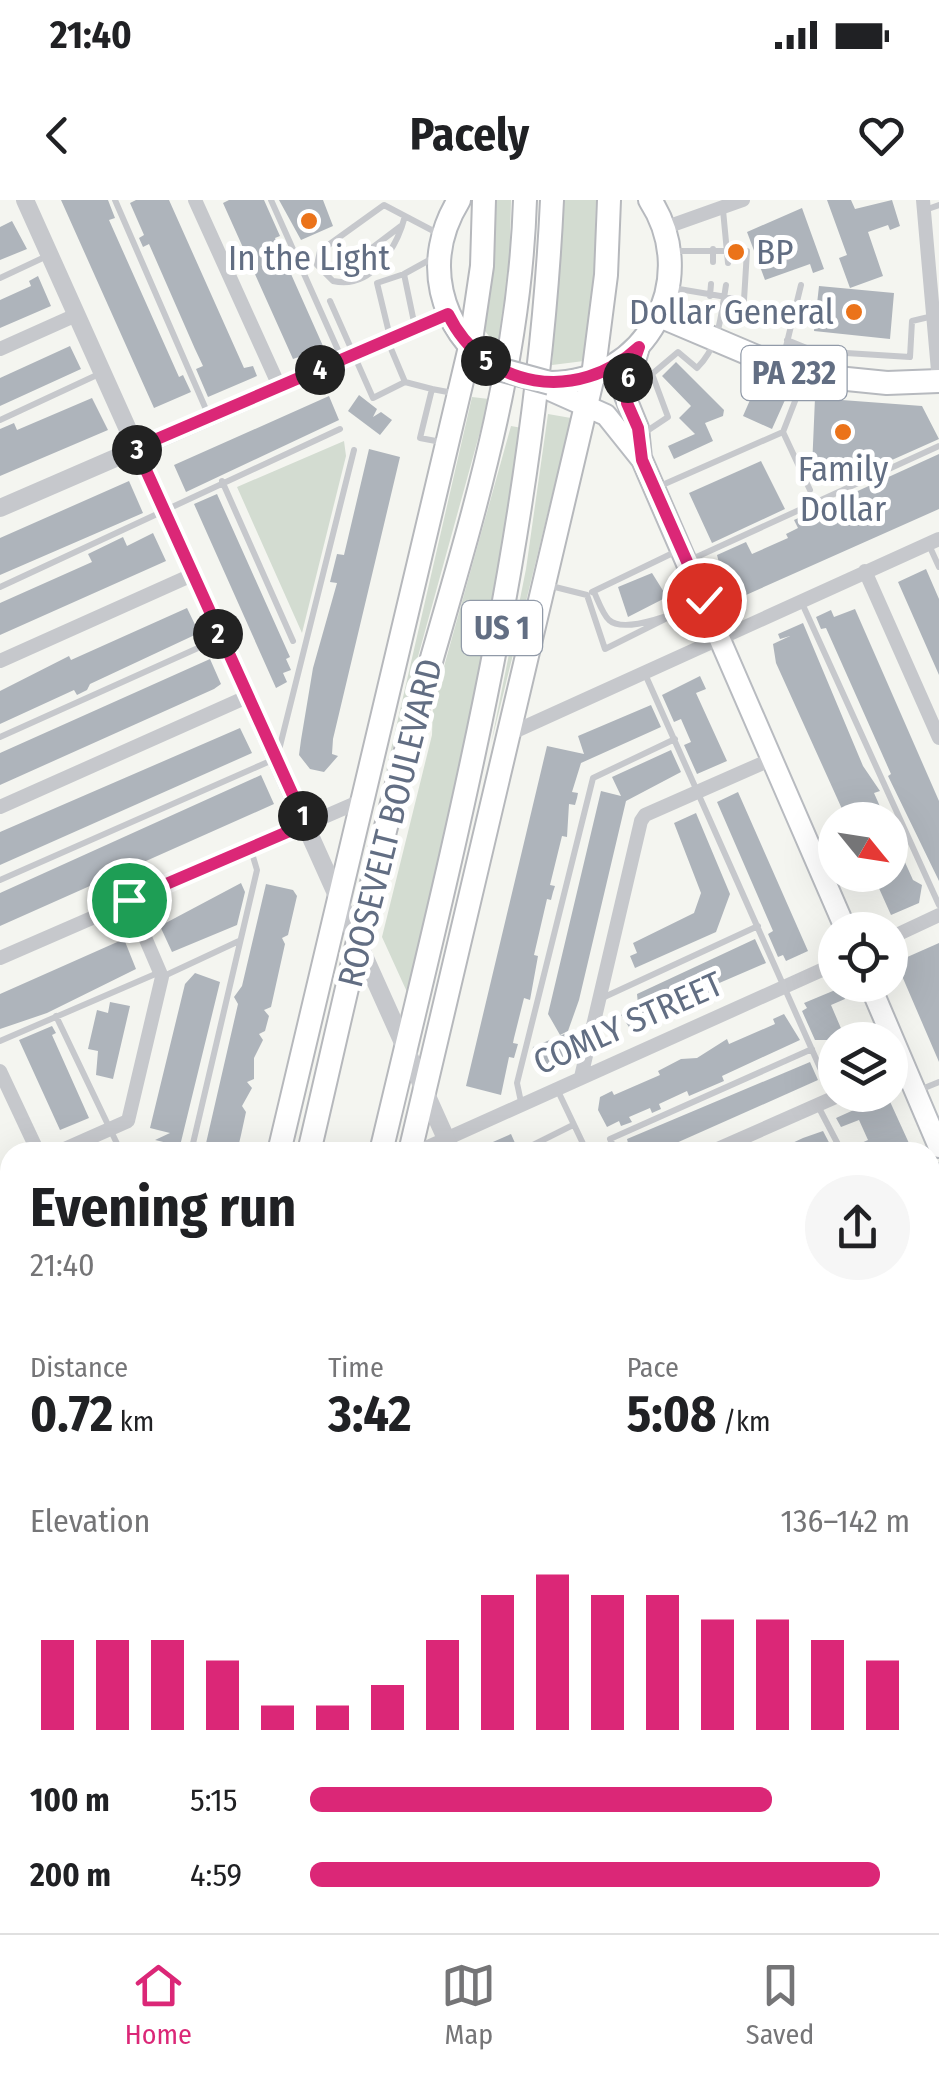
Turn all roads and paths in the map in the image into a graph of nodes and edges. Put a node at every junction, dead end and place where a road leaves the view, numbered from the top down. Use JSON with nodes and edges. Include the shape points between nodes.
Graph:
{"nodes":[{"id":1,"x":25,"y":200,"type":"edge"},
{"id":2,"x":114,"y":200,"type":"edge"},
{"id":3,"x":195,"y":200,"type":"edge"},
{"id":4,"x":271,"y":200,"type":"edge"},
{"id":5,"x":442,"y":200,"type":"edge"},
{"id":6,"x":459,"y":200,"type":"edge"},
{"id":7,"x":484,"y":200,"type":"edge"},
{"id":8,"x":524,"y":200,"type":"edge"},
{"id":9,"x":552,"y":200,"type":"edge"},
{"id":10,"x":609,"y":200,"type":"edge"},
{"id":11,"x":650,"y":200,"type":"edge"},
{"id":12,"x":744,"y":200,"type":"edge"},
{"id":13,"x":386,"y":202,"type":"edge"},
{"id":14,"x":929,"y":205,"type":"edge"},
{"id":15,"x":723,"y":208,"type":"junction"},
{"id":16,"x":405,"y":216,"type":"junction"},
{"id":17,"x":402,"y":226,"type":"junction"},
{"id":18,"x":442,"y":239,"type":"junction"},
{"id":19,"x":667,"y":240,"type":"junction"},
{"id":20,"x":713,"y":249,"type":"junction"},
{"id":21,"x":728,"y":249,"type":"junction"},
{"id":22,"x":48,"y":256,"type":"junction"},
{"id":23,"x":318,"y":258,"type":"junction"},
{"id":24,"x":934,"y":261,"type":"edge"},
{"id":25,"x":712,"y":262,"type":"dead end"},
{"id":26,"x":728,"y":263,"type":"dead end"},
{"id":27,"x":404,"y":274,"type":"junction"},
{"id":28,"x":0,"y":278,"type":"edge"},
{"id":29,"x":711,"y":284,"type":"dead end"},
{"id":30,"x":726,"y":285,"type":"dead end"},
{"id":31,"x":801,"y":285,"type":"dead end"},
{"id":32,"x":670,"y":288,"type":"junction"},
{"id":33,"x":710,"y":296,"type":"junction"},
{"id":34,"x":724,"y":298,"type":"junction"},
{"id":35,"x":330,"y":301,"type":"dead end"},
{"id":36,"x":448,"y":314,"type":"junction"},
{"id":37,"x":936,"y":315,"type":"edge"},
{"id":38,"x":76,"y":316,"type":"junction"},
{"id":39,"x":660,"y":316,"type":"junction"},
{"id":40,"x":415,"y":328,"type":"junction"},
{"id":41,"x":389,"y":339,"type":"junction"},
{"id":42,"x":787,"y":340,"type":"junction"},
{"id":43,"x":715,"y":341,"type":"junction"},
{"id":44,"x":470,"y":347,"type":"junction"},
{"id":45,"x":639,"y":347,"type":"junction"},
{"id":46,"x":0,"y":349,"type":"edge"},
{"id":47,"x":348,"y":358,"type":"junction"},
{"id":48,"x":780,"y":369,"type":"junction"},
{"id":49,"x":102,"y":373,"type":"junction"},
{"id":50,"x":805,"y":375,"type":"junction"},
{"id":51,"x":594,"y":376,"type":"junction"},
{"id":52,"x":939,"y":381,"type":"edge"},
{"id":53,"x":405,"y":382,"type":"junction"},
{"id":54,"x":550,"y":387,"type":"junction"},
{"id":55,"x":280,"y":388,"type":"junction"},
{"id":56,"x":432,"y":389,"type":"junction"},
{"id":57,"x":459,"y":394,"type":"junction"},
{"id":58,"x":587,"y":405,"type":"junction"},
{"id":59,"x":210,"y":418,"type":"junction"},
{"id":60,"x":0,"y":420,"type":"edge"},
{"id":61,"x":340,"y":429,"type":"dead end"},
{"id":62,"x":783,"y":432,"type":"junction"},
{"id":63,"x":639,"y":436,"type":"junction"},
{"id":64,"x":448,"y":444,"type":"junction"},
{"id":65,"x":939,"y":446,"type":"edge"},
{"id":66,"x":136,"y":448,"type":"junction"},
{"id":67,"x":354,"y":450,"type":"dead end"},
{"id":68,"x":642,"y":460,"type":"junction"},
{"id":69,"x":222,"y":481,"type":"junction"},
{"id":70,"x":654,"y":489,"type":"junction"},
{"id":71,"x":810,"y":490,"type":"dead end"},
{"id":72,"x":0,"y":508,"type":"edge"},
{"id":73,"x":166,"y":512,"type":"junction"},
{"id":74,"x":934,"y":541,"type":"edge"},
{"id":75,"x":684,"y":556,"type":"junction"},
{"id":76,"x":939,"y":567,"type":"edge"},
{"id":77,"x":865,"y":571,"type":"junction"},
{"id":78,"x":192,"y":575,"type":"junction"},
{"id":79,"x":545,"y":584,"type":"junction"},
{"id":80,"x":0,"y":587,"type":"edge"},
{"id":81,"x":590,"y":593,"type":"junction"},
{"id":82,"x":704,"y":600,"type":"junction"},
{"id":83,"x":801,"y":600,"type":"junction"},
{"id":84,"x":672,"y":616,"type":"junction"},
{"id":85,"x":220,"y":638,"type":"junction"},
{"id":86,"x":721,"y":638,"type":"junction"},
{"id":87,"x":293,"y":640,"type":"dead end"},
{"id":88,"x":0,"y":661,"type":"edge"},
{"id":89,"x":644,"y":673,"type":"junction"},
{"id":90,"x":250,"y":696,"type":"junction"},
{"id":91,"x":509,"y":734,"type":"junction"},
{"id":92,"x":0,"y":737,"type":"edge"},
{"id":93,"x":939,"y":738,"type":"edge"},
{"id":94,"x":675,"y":739,"type":"junction"},
{"id":95,"x":277,"y":758,"type":"junction"},
{"id":96,"x":772,"y":759,"type":"junction"},
{"id":97,"x":699,"y":792,"type":"junction"},
{"id":98,"x":363,"y":800,"type":"junction"},
{"id":99,"x":0,"y":807,"type":"edge"},
{"id":100,"x":306,"y":824,"type":"junction"},
{"id":101,"x":250,"y":848,"type":"junction"},
{"id":102,"x":0,"y":880,"type":"edge"},
{"id":103,"x":129,"y":900,"type":"junction"},
{"id":104,"x":340,"y":900,"type":"junction"},
{"id":105,"x":939,"y":905,"type":"edge"},
{"id":106,"x":838,"y":912,"type":"edge"},
{"id":107,"x":939,"y":915,"type":"edge"},
{"id":108,"x":758,"y":926,"type":"junction"},
{"id":109,"x":908,"y":930,"type":"edge"},
{"id":110,"x":240,"y":941,"type":"junction"},
{"id":111,"x":359,"y":943,"type":"junction"},
{"id":112,"x":0,"y":958,"type":"edge"},
{"id":113,"x":818,"y":971,"type":"edge"},
{"id":114,"x":162,"y":974,"type":"junction"},
{"id":115,"x":785,"y":986,"type":"junction"},
{"id":116,"x":600,"y":999,"type":"junction"},
{"id":117,"x":56,"y":1016,"type":"junction"},
{"id":118,"x":0,"y":1041,"type":"edge"},
{"id":119,"x":406,"y":1049,"type":"junction"},
{"id":120,"x":812,"y":1049,"type":"junction"},
{"id":121,"x":818,"y":1060,"type":"edge"},
{"id":122,"x":0,"y":1071,"type":"edge"},
{"id":123,"x":580,"y":1077,"type":"junction"},
{"id":124,"x":908,"y":1082,"type":"edge"},
{"id":125,"x":939,"y":1082,"type":"edge"},
{"id":126,"x":556,"y":1088,"type":"junction"},
{"id":127,"x":425,"y":1091,"type":"junction"},
{"id":128,"x":916,"y":1092,"type":"junction"},
{"id":129,"x":522,"y":1104,"type":"junction"},
{"id":130,"x":818,"y":1105,"type":"edge"},
{"id":131,"x":822,"y":1112,"type":"edge"},
{"id":132,"x":574,"y":1125,"type":"junction"},
{"id":133,"x":110,"y":1130,"type":"junction"},
{"id":134,"x":33,"y":1142,"type":"edge"},
{"id":135,"x":82,"y":1142,"type":"edge"},
{"id":136,"x":115,"y":1142,"type":"edge"},
{"id":137,"x":193,"y":1142,"type":"edge"},
{"id":138,"x":282,"y":1142,"type":"edge"},
{"id":139,"x":311,"y":1142,"type":"edge"},
{"id":140,"x":383,"y":1142,"type":"edge"},
{"id":141,"x":415,"y":1142,"type":"edge"},
{"id":142,"x":448,"y":1142,"type":"edge"},
{"id":143,"x":454,"y":1142,"type":"edge"},
{"id":144,"x":539,"y":1142,"type":"edge"},
{"id":145,"x":582,"y":1142,"type":"edge"},
{"id":146,"x":611,"y":1142,"type":"edge"},
{"id":147,"x":734,"y":1142,"type":"edge"},
{"id":148,"x":837,"y":1142,"type":"edge"},
{"id":149,"x":937,"y":1142,"type":"edge"}],
"edges":[{"from":1,"to":22,"type":"street"},
{"from":2,"to":59,"type":"lane"},
{"from":3,"to":55,"type":"street"},
{"from":4,"to":47,"type":"lane"},
{"from":5,"to":18,"type":"street"},
{"from":6,"to":18,"type":"main road"},
{"from":7,"to":44,"type":"main road","name":"ROOSEVELT BOULEVARD","number":"US 1"},
{"from":8,"to":111,"type":"main road","name":"ROOSEVELT BOULEVARD","number":"US 1","via":[[507,382]]},
{"from":9,"to":119,"type":"main road","name":"ROOSEVELT BOULEVARD","number":"US 1","via":[[538,386],[510,583]]},
{"from":10,"to":51,"type":"main road","number":"US 1"},
{"from":11,"to":19,"type":"main road"},
{"from":12,"to":15,"type":"street"},
{"from":13,"to":16,"type":"lane"},
{"from":13,"to":23,"type":"lane"},
{"from":14,"to":24,"type":"street"},
{"from":15,"to":19,"type":"street"},
{"from":15,"to":21,"type":"lane"},
{"from":16,"to":17,"type":"lane"},
{"from":16,"to":18,"type":"lane"},
{"from":17,"to":23,"type":"lane","via":[[344,269],[330,270]]},
{"from":17,"to":23,"type":"lane","via":[[394,251],[357,281],[333,280],[316,266]]},
{"from":18,"to":27,"type":"lane"},
{"from":18,"to":36,"type":"main road","via":[[439,286]]},
{"from":19,"to":20,"type":"lane"},
{"from":19,"to":32,"type":"main road"},
{"from":20,"to":21,"type":"lane"},
{"from":20,"to":25,"type":"lane"},
{"from":21,"to":26,"type":"lane"},
{"from":21,"to":34,"type":"lane","via":[[747,251],[744,300]]},
{"from":22,"to":28,"type":"lane"},
{"from":22,"to":38,"type":"street"},
{"from":24,"to":37,"type":"street"},
{"from":27,"to":40,"type":"lane"},
{"from":27,"to":41,"type":"lane","via":[[377,283]]},
{"from":29,"to":33,"type":"lane"},
{"from":30,"to":34,"type":"lane"},
{"from":31,"to":42,"type":"lane"},
{"from":32,"to":33,"type":"lane"},
{"from":32,"to":39,"type":"main road"},
{"from":33,"to":34,"type":"lane"},
{"from":34,"to":43,"type":"lane"},
{"from":35,"to":47,"type":"lane"},
{"from":36,"to":40,"type":"street"},
{"from":36,"to":44,"type":"main road"},
{"from":37,"to":42,"type":"lane","via":[[912,321],[910,357],[814,352]]},
{"from":37,"to":52,"type":"street"},
{"from":38,"to":46,"type":"street"},
{"from":38,"to":49,"type":"street"},
{"from":39,"to":43,"type":"main road","number":"PA 232"},
{"from":39,"to":45,"type":"main road"},
{"from":40,"to":41,"type":"street"},
{"from":41,"to":47,"type":"street"},
{"from":41,"to":53,"type":"lane"},
{"from":42,"to":48,"type":"lane"},
{"from":43,"to":48,"type":"main road","number":"PA 232"},
{"from":43,"to":63,"type":"lane","via":[[697,368],[678,352],[652,374],[668,417]]},
{"from":44,"to":54,"type":"main road","bridge":true,"via":[[495,368]]},
{"from":44,"to":57,"type":"main road","name":"ROOSEVELT BOULEVARD","number":"US 1"},
{"from":45,"to":51,"type":"main road"},
{"from":45,"to":63,"type":"main road","via":[[625,396]]},
{"from":47,"to":53,"type":"lane","via":[[373,398]]},
{"from":47,"to":55,"type":"street"},
{"from":48,"to":50,"type":"main road","number":"PA 232"},
{"from":49,"to":60,"type":"lane"},
{"from":49,"to":66,"type":"street"},
{"from":50,"to":52,"type":"main road","number":"PA 232"},
{"from":50,"to":62,"type":"lane"},
{"from":51,"to":54,"type":"main road"},
{"from":51,"to":58,"type":"main road","number":"US 1"},
{"from":53,"to":56,"type":"lane"},
{"from":54,"to":58,"type":"main road"},
{"from":55,"to":59,"type":"street"},
{"from":56,"to":57,"type":"lane"},
{"from":56,"to":64,"type":"lane","via":[[420,438]]},
{"from":57,"to":64,"type":"main road","name":"ROOSEVELT BOULEVARD","number":"US 1"},
{"from":58,"to":68,"type":"main road","via":[[615,423]]},
{"from":58,"to":79,"type":"main road","number":"US 1"},
{"from":59,"to":66,"type":"street"},
{"from":61,"to":69,"type":"lane"},
{"from":62,"to":70,"type":"lane"},
{"from":62,"to":71,"type":"lane"},
{"from":63,"to":68,"type":"main road"},
{"from":64,"to":98,"type":"main road","name":"ROOSEVELT BOULEVARD","number":"US 1"},
{"from":65,"to":75,"type":"lane"},
{"from":66,"to":72,"type":"street"},
{"from":66,"to":73,"type":"street"},
{"from":67,"to":95,"type":"lane"},
{"from":68,"to":70,"type":"main road"},
{"from":69,"to":73,"type":"lane"},
{"from":69,"to":87,"type":"lane"},
{"from":70,"to":75,"type":"main road"},
{"from":73,"to":78,"type":"street"},
{"from":73,"to":80,"type":"lane"},
{"from":74,"to":76,"type":"lane"},
{"from":74,"to":77,"type":"street"},
{"from":75,"to":81,"type":"lane"},
{"from":75,"to":82,"type":"main road"},
{"from":77,"to":83,"type":"street"},
{"from":77,"to":93,"type":"street"},
{"from":78,"to":85,"type":"street"},
{"from":78,"to":88,"type":"street"},
{"from":79,"to":81,"type":"lane"},
{"from":79,"to":91,"type":"main road","number":"US 1"},
{"from":81,"to":84,"type":"lane","via":[[616,624]]},
{"from":81,"to":84,"type":"lane","via":[[605,649]]},
{"from":82,"to":84,"type":"lane"},
{"from":82,"to":86,"type":"main road"},
{"from":83,"to":86,"type":"street"},
{"from":83,"to":105,"type":"lane"},
{"from":85,"to":90,"type":"street"},
{"from":85,"to":92,"type":"lane"},
{"from":86,"to":89,"type":"street"},
{"from":86,"to":96,"type":"main road"},
{"from":89,"to":91,"type":"street"},
{"from":89,"to":94,"type":"lane"},
{"from":90,"to":95,"type":"street"},
{"from":90,"to":99,"type":"street"},
{"from":91,"to":127,"type":"main road","number":"US 1"},
{"from":94,"to":97,"type":"lane"},
{"from":94,"to":129,"type":"lane","via":[[593,778],[517,1083]]},
{"from":95,"to":100,"type":"street"},
{"from":95,"to":102,"type":"lane"},
{"from":96,"to":97,"type":"street"},
{"from":96,"to":106,"type":"main road"},
{"from":97,"to":108,"type":"lane"},
{"from":97,"to":116,"type":"street","via":[[641,821]]},
{"from":98,"to":100,"type":"street"},
{"from":98,"to":104,"type":"main road","name":"ROOSEVELT BOULEVARD","number":"US 1"},
{"from":100,"to":101,"type":"street"},
{"from":100,"to":104,"type":"street"},
{"from":101,"to":103,"type":"street"},
{"from":101,"to":110,"type":"lane","via":[[257,870]]},
{"from":103,"to":112,"type":"street"},
{"from":103,"to":114,"type":"street"},
{"from":104,"to":111,"type":"street"},
{"from":104,"to":138,"type":"main road","name":"ROOSEVELT BOULEVARD","number":"US 1"},
{"from":107,"to":109,"type":"street"},
{"from":108,"to":115,"type":"lane"},
{"from":108,"to":116,"type":"lane"},
{"from":110,"to":114,"type":"lane"},
{"from":110,"to":137,"type":"lane"},
{"from":111,"to":119,"type":"street"},
{"from":111,"to":139,"type":"main road","name":"ROOSEVELT BOULEVARD","number":"US 1"},
{"from":113,"to":115,"type":"street","name":"COMLY STREET"},
{"from":114,"to":117,"type":"lane"},
{"from":114,"to":133,"type":"street","via":[[128,1121]]},
{"from":115,"to":120,"type":"lane"},
{"from":115,"to":123,"type":"street","name":"COMLY STREET"},
{"from":116,"to":123,"type":"street"},
{"from":117,"to":118,"type":"lane"},
{"from":117,"to":133,"type":"lane"},
{"from":119,"to":127,"type":"street"},
{"from":119,"to":140,"type":"main road","name":"ROOSEVELT BOULEVARD","number":"US 1"},
{"from":120,"to":121,"type":"lane"},
{"from":120,"to":146,"type":"lane"},
{"from":122,"to":134,"type":"street"},
{"from":123,"to":126,"type":"street","name":"COMLY STREET"},
{"from":124,"to":128,"type":"main road"},
{"from":125,"to":128,"type":"lane"},
{"from":126,"to":129,"type":"street","name":"COMLY STREET"},
{"from":126,"to":132,"type":"lane"},
{"from":127,"to":141,"type":"main road","number":"US 1"},
{"from":127,"to":142,"type":"street"},
{"from":128,"to":149,"type":"main road"},
{"from":129,"to":143,"type":"street","name":"COMLY STREET"},
{"from":130,"to":147,"type":"street"},
{"from":131,"to":148,"type":"lane"},
{"from":132,"to":144,"type":"lane"},
{"from":132,"to":145,"type":"lane"},
{"from":133,"to":135,"type":"street"},
{"from":133,"to":136,"type":"lane"}]}
